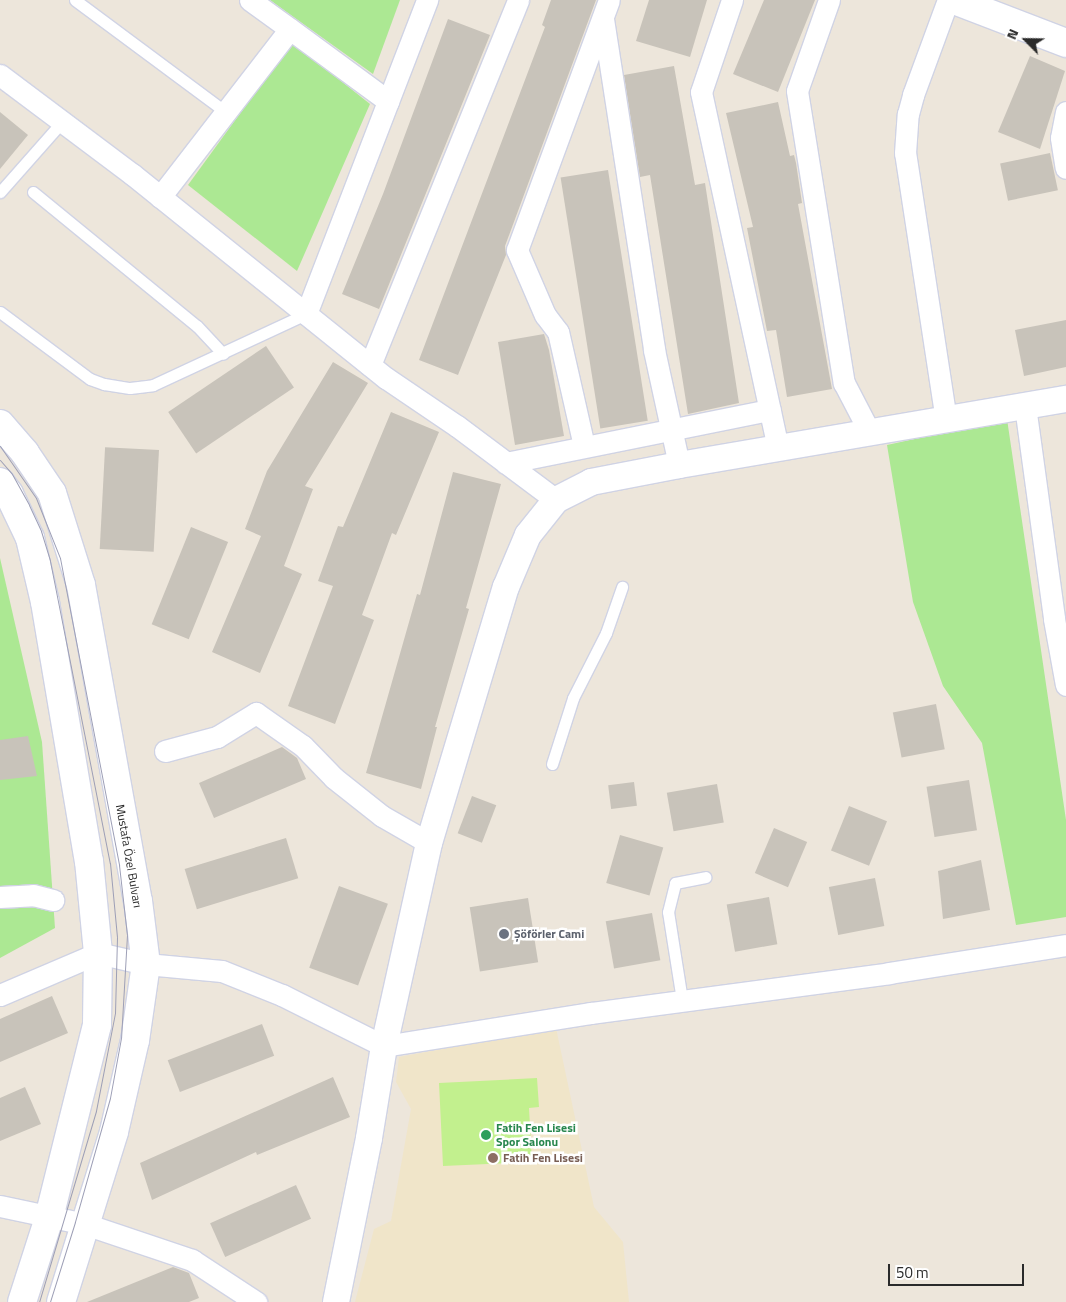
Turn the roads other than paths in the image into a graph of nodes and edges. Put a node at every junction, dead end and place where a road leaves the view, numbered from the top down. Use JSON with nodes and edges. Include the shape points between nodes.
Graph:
{"nodes":[{"id":1,"x":75,"y":0,"type":"edge"},
{"id":2,"x":250,"y":0,"type":"edge"},
{"id":3,"x":427,"y":0,"type":"edge"},
{"id":4,"x":518,"y":0,"type":"edge"},
{"id":5,"x":732,"y":0,"type":"edge"},
{"id":6,"x":829,"y":0,"type":"edge"},
{"id":7,"x":948,"y":0,"type":"edge"},
{"id":8,"x":954,"y":0,"type":"edge"},
{"id":9,"x":606,"y":9,"type":"edge"},
{"id":10,"x":290,"y":29,"type":"junction"},
{"id":11,"x":1066,"y":43,"type":"edge"},
{"id":12,"x":1,"y":76,"type":"edge"},
{"id":13,"x":388,"y":101,"type":"junction"},
{"id":14,"x":226,"y":112,"type":"junction"},
{"id":15,"x":1066,"y":112,"type":"edge"},
{"id":16,"x":62,"y":122,"type":"junction"},
{"id":17,"x":1066,"y":168,"type":"edge"},
{"id":18,"x":0,"y":192,"type":"edge"},
{"id":19,"x":33,"y":192,"type":"dead end"},
{"id":20,"x":160,"y":197,"type":"junction"},
{"id":21,"x":0,"y":312,"type":"edge"},
{"id":22,"x":306,"y":314,"type":"junction"},
{"id":23,"x":223,"y":354,"type":"junction"},
{"id":24,"x":370,"y":365,"type":"junction"},
{"id":25,"x":1066,"y":399,"type":"edge"},
{"id":26,"x":1025,"y":406,"type":"junction"},
{"id":27,"x":770,"y":410,"type":"junction"},
{"id":28,"x":946,"y":420,"type":"junction"},
{"id":29,"x":0,"y":424,"type":"edge"},
{"id":30,"x":671,"y":428,"type":"junction"},
{"id":31,"x":870,"y":433,"type":"junction"},
{"id":32,"x":584,"y":446,"type":"junction"},
{"id":33,"x":778,"y":448,"type":"junction"},
{"id":34,"x":506,"y":463,"type":"junction"},
{"id":35,"x":679,"y":465,"type":"junction"},
{"id":36,"x":0,"y":482,"type":"edge"},
{"id":37,"x":556,"y":500,"type":"junction"},
{"id":38,"x":622,"y":587,"type":"dead end"},
{"id":39,"x":1060,"y":618,"type":"edge"},
{"id":40,"x":1066,"y":685,"type":"edge"},
{"id":41,"x":165,"y":751,"type":"dead end"},
{"id":42,"x":552,"y":764,"type":"dead end"},
{"id":43,"x":429,"y":843,"type":"junction"},
{"id":44,"x":705,"y":877,"type":"dead end"},
{"id":45,"x":0,"y":897,"type":"edge"},
{"id":46,"x":53,"y":900,"type":"dead end"},
{"id":47,"x":1066,"y":945,"type":"edge"},
{"id":48,"x":98,"y":952,"type":"junction"},
{"id":49,"x":146,"y":964,"type":"junction"},
{"id":50,"x":0,"y":996,"type":"edge"},
{"id":51,"x":682,"y":1000,"type":"junction"},
{"id":52,"x":384,"y":1046,"type":"junction"},
{"id":53,"x":0,"y":1206,"type":"edge"},
{"id":54,"x":49,"y":1218,"type":"junction"},
{"id":55,"x":85,"y":1224,"type":"junction"},
{"id":56,"x":22,"y":1302,"type":"edge"},
{"id":57,"x":61,"y":1302,"type":"edge"},
{"id":58,"x":256,"y":1302,"type":"edge"},
{"id":59,"x":336,"y":1302,"type":"edge"}],
"edges":[{"from":1,"to":14,"type":"lane"},
{"from":2,"to":10,"type":"street"},
{"from":3,"to":13,"type":"street"},
{"from":4,"to":24,"type":"street"},
{"from":5,"to":27,"type":"street","via":[[702,92]]},
{"from":6,"to":31,"type":"street","via":[[797,91],[844,383]]},
{"from":7,"to":28,"type":"street","via":[[913,95],[905,153]]},
{"from":8,"to":11,"type":"main road"},
{"from":9,"to":30,"type":"street","via":[[654,350]]},
{"from":9,"to":32,"type":"street","via":[[517,250],[546,315],[558,332]]},
{"from":10,"to":13,"type":"street"},
{"from":10,"to":14,"type":"street"},
{"from":12,"to":16,"type":"street"},
{"from":13,"to":22,"type":"street"},
{"from":14,"to":20,"type":"street"},
{"from":15,"to":17,"type":"street","via":[[1061,138]]},
{"from":16,"to":18,"type":"lane"},
{"from":16,"to":20,"type":"street"},
{"from":19,"to":23,"type":"lane","via":[[197,326]]},
{"from":20,"to":22,"type":"street"},
{"from":21,"to":23,"type":"lane","via":[[90,379],[119,387],[153,386]]},
{"from":22,"to":23,"type":"lane"},
{"from":22,"to":24,"type":"street"},
{"from":24,"to":34,"type":"street"},
{"from":25,"to":26,"type":"street"},
{"from":26,"to":28,"type":"street"},
{"from":26,"to":39,"type":"street"},
{"from":27,"to":30,"type":"street"},
{"from":27,"to":33,"type":"street"},
{"from":28,"to":31,"type":"street"},
{"from":29,"to":49,"type":"main road","name":"Mustafa Özel Bulvarı","via":[[25,453],[52,493],[81,585],[138,901]]},
{"from":30,"to":32,"type":"street"},
{"from":30,"to":35,"type":"street"},
{"from":31,"to":33,"type":"street"},
{"from":32,"to":34,"type":"street"},
{"from":33,"to":35,"type":"street"},
{"from":34,"to":37,"type":"street"},
{"from":35,"to":37,"type":"street","via":[[591,482]]},
{"from":36,"to":48,"type":"main road","via":[[30,538],[45,602],[89,861]]},
{"from":37,"to":43,"type":"street","via":[[528,535],[506,587]]},
{"from":38,"to":42,"type":"lane","via":[[606,633],[573,698]]},
{"from":39,"to":40,"type":"street"},
{"from":41,"to":43,"type":"street","via":[[217,737],[256,713],[303,746],[334,778],[382,816]]},
{"from":43,"to":52,"type":"street"},
{"from":44,"to":51,"type":"lane","via":[[675,883],[668,912]]},
{"from":45,"to":46,"type":"street","via":[[33,895]]},
{"from":47,"to":51,"type":"street","via":[[889,973]]},
{"from":48,"to":49,"type":"street"},
{"from":48,"to":50,"type":"street"},
{"from":48,"to":54,"type":"main road","via":[[97,1025]]},
{"from":49,"to":52,"type":"street","via":[[222,971],[282,995]]},
{"from":49,"to":55,"type":"main road","name":"Mustafa Özel Bulvarı","via":[[135,1040],[114,1132]]},
{"from":51,"to":52,"type":"street"},
{"from":52,"to":59,"type":"street","via":[[370,1138]]},
{"from":53,"to":54,"type":"street"},
{"from":54,"to":55,"type":"street"},
{"from":54,"to":56,"type":"main road"},
{"from":55,"to":57,"type":"main road","name":"Mustafa Özel Bulvarı"},
{"from":55,"to":58,"type":"street","via":[[192,1260]]}]}
